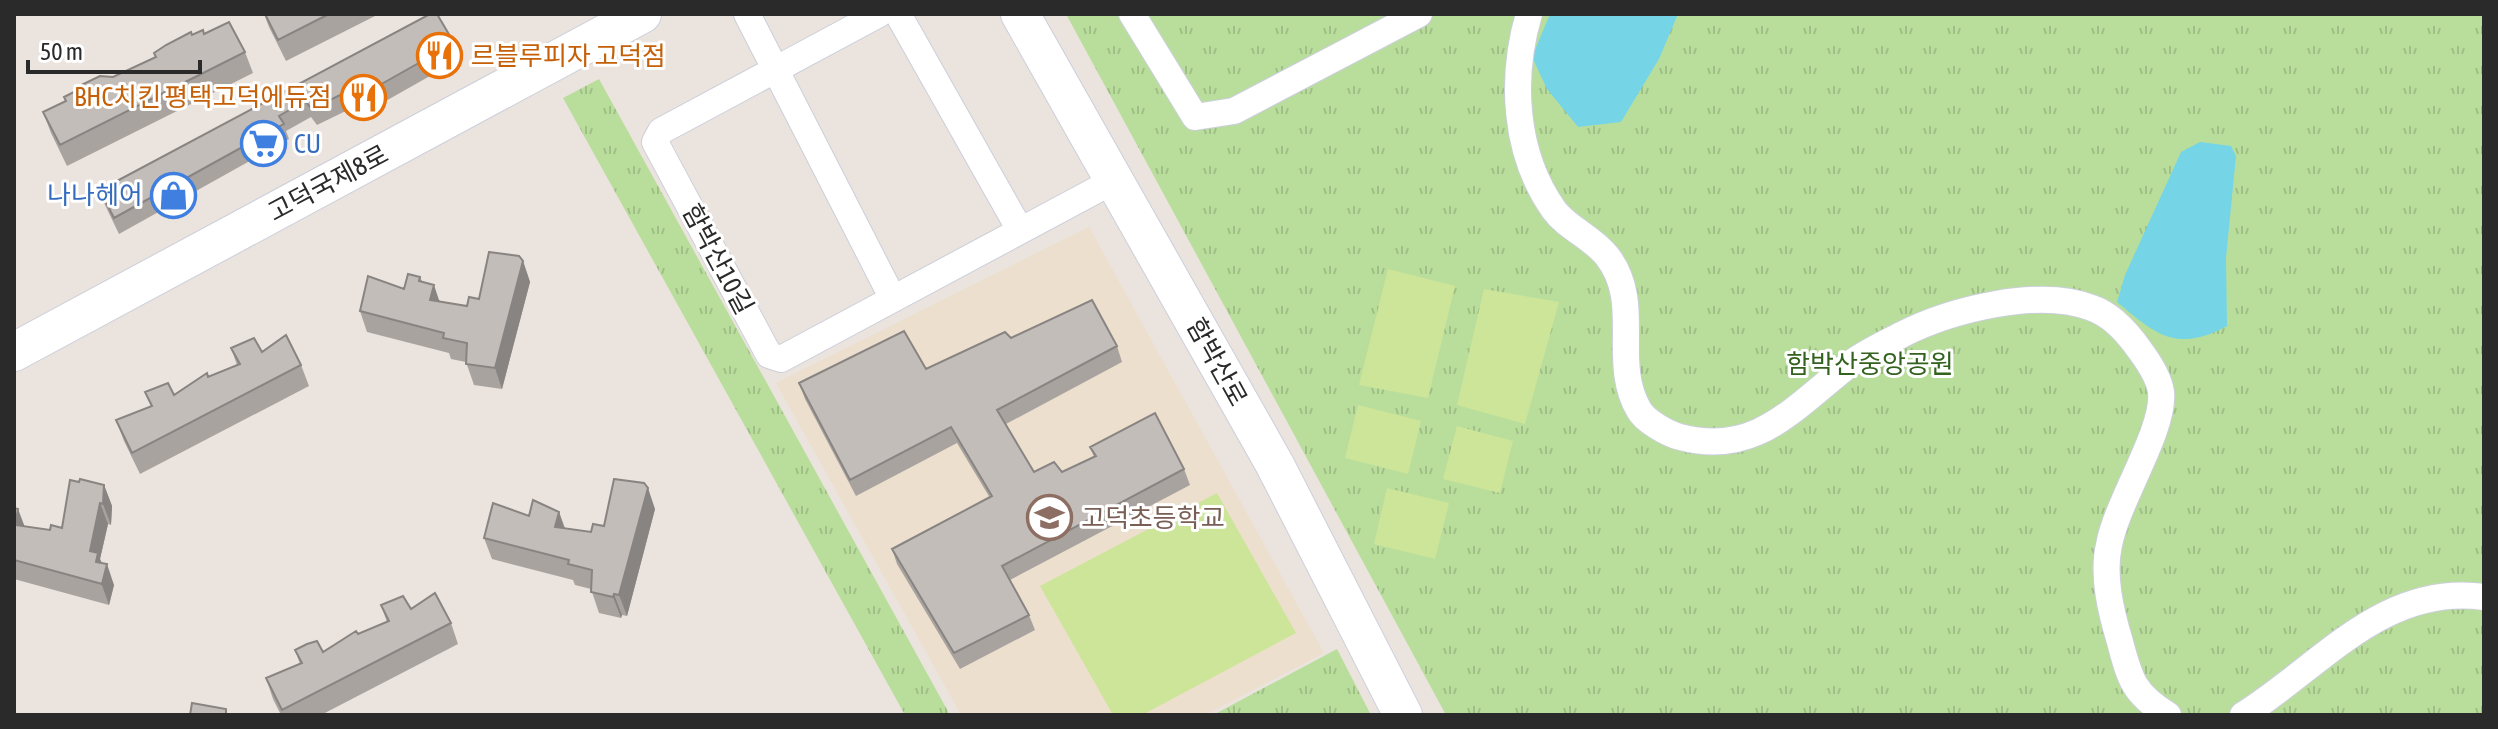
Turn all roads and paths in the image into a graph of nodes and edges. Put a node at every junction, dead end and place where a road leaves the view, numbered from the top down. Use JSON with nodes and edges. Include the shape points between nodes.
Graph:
{"nodes":[{"id":1,"x":642,"y":14,"type":"edge"},
{"id":2,"x":747,"y":14,"type":"edge"},
{"id":3,"x":879,"y":14,"type":"edge"},
{"id":4,"x":898,"y":14,"type":"edge"},
{"id":5,"x":1020,"y":14,"type":"edge"},
{"id":6,"x":1132,"y":14,"type":"edge"},
{"id":7,"x":1419,"y":14,"type":"edge"},
{"id":8,"x":1529,"y":14,"type":"edge"},
{"id":9,"x":776,"y":70,"type":"junction"},
{"id":10,"x":1115,"y":180,"type":"junction"},
{"id":11,"x":1020,"y":230,"type":"junction"},
{"id":12,"x":893,"y":299,"type":"junction"},
{"id":13,"x":14,"y":352,"type":"edge"},
{"id":14,"x":2484,"y":597,"type":"edge"},
{"id":15,"x":1403,"y":715,"type":"edge"},
{"id":16,"x":2168,"y":715,"type":"edge"},
{"id":17,"x":2243,"y":715,"type":"edge"}],
"edges":[{"from":1,"to":13,"type":"street","name":"고덕국제8로"},
{"from":2,"to":9,"type":"street"},
{"from":3,"to":9,"type":"street","name":"함박산10길"},
{"from":4,"to":11,"type":"street"},
{"from":5,"to":10,"type":"street","name":"함박산로"},
{"from":6,"to":7,"type":"street","via":[[1195,117],[1234,111]]},
{"from":8,"to":16,"type":"street","via":[[1516,83],[1536,179],[1556,213],[1598,245],[1618,269],[1626,290],[1632,390],[1640,413],[1671,435],[1707,444],[1749,436],[1796,410],[1848,364],[1904,333],[1958,314],[2014,301],[2065,301],[2094,308],[2125,329],[2150,364],[2161,393],[2155,428],[2108,547],[2108,587],[2130,678],[2143,700]]},
{"from":9,"to":12,"type":"street"},
{"from":9,"to":12,"type":"street","name":"함박산10길","via":[[661,131],[655,142],[769,355],[781,359]]},
{"from":10,"to":11,"type":"street","name":"함박산10길"},
{"from":10,"to":15,"type":"street","name":"함박산로","via":[[1275,465]]},
{"from":11,"to":12,"type":"street","name":"함박산10길"},
{"from":14,"to":17,"type":"street","via":[[2432,596],[2377,617]]}]}
